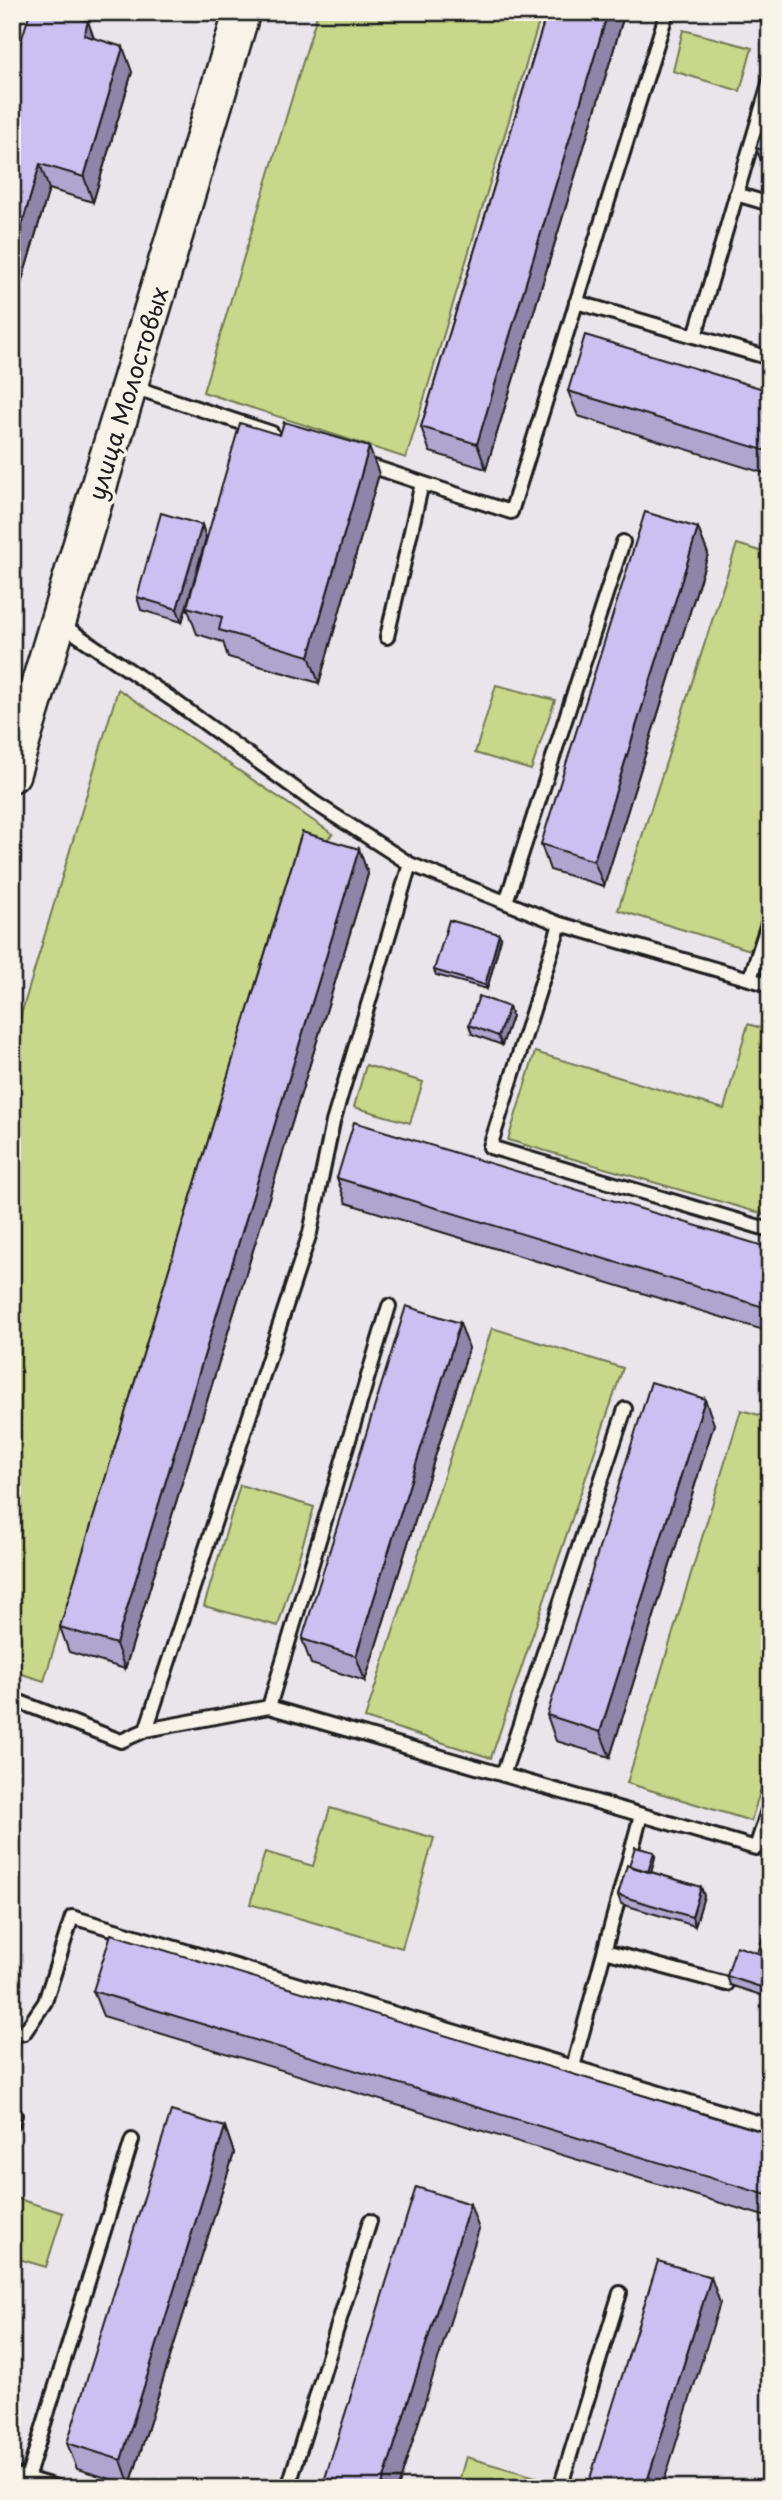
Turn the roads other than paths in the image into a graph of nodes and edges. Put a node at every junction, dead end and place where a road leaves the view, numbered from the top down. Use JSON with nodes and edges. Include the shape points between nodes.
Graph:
{"nodes":[{"id":1,"x":242,"y":12,"type":"edge"},
{"id":2,"x":667,"y":12,"type":"edge"},
{"id":3,"x":770,"y":80,"type":"edge"},
{"id":4,"x":736,"y":194,"type":"junction"},
{"id":5,"x":770,"y":204,"type":"edge"},
{"id":6,"x":576,"y":302,"type":"junction"},
{"id":7,"x":695,"y":336,"type":"junction"},
{"id":8,"x":770,"y":358,"type":"edge"},
{"id":9,"x":129,"y":386,"type":"junction"},
{"id":10,"x":284,"y":437,"type":"edge"},
{"id":11,"x":350,"y":459,"type":"edge"},
{"id":12,"x":422,"y":483,"type":"junction"},
{"id":13,"x":623,"y":542,"type":"dead end"},
{"id":14,"x":58,"y":622,"type":"junction"},
{"id":15,"x":387,"y":637,"type":"dead end"},
{"id":16,"x":14,"y":763,"type":"edge"},
{"id":17,"x":410,"y":864,"type":"junction"},
{"id":18,"x":506,"y":902,"type":"junction"},
{"id":19,"x":770,"y":917,"type":"edge"},
{"id":20,"x":560,"y":924,"type":"junction"},
{"id":21,"x":750,"y":979,"type":"junction"},
{"id":22,"x":770,"y":985,"type":"edge"},
{"id":23,"x":770,"y":1230,"type":"edge"},
{"id":24,"x":389,"y":1306,"type":"dead end"},
{"id":25,"x":625,"y":1409,"type":"dead end"},
{"id":26,"x":12,"y":1699,"type":"edge"},
{"id":27,"x":269,"y":1707,"type":"junction"},
{"id":28,"x":146,"y":1730,"type":"junction"},
{"id":29,"x":503,"y":1775,"type":"junction"},
{"id":30,"x":770,"y":1804,"type":"edge"},
{"id":31,"x":641,"y":1815,"type":"junction"},
{"id":32,"x":605,"y":1951,"type":"junction"},
{"id":33,"x":727,"y":1984,"type":"edge"},
{"id":34,"x":12,"y":2035,"type":"edge"},
{"id":35,"x":573,"y":2067,"type":"junction"},
{"id":36,"x":770,"y":2126,"type":"edge"},
{"id":37,"x":132,"y":2140,"type":"dead end"},
{"id":38,"x":370,"y":2221,"type":"dead end"},
{"id":39,"x":620,"y":2293,"type":"dead end"},
{"id":40,"x":12,"y":2474,"type":"edge"},
{"id":41,"x":27,"y":2479,"type":"junction"},
{"id":42,"x":60,"y":2488,"type":"edge"},
{"id":43,"x":288,"y":2488,"type":"edge"},
{"id":44,"x":560,"y":2488,"type":"edge"}],
"edges":[{"from":1,"to":9,"type":"street","name":"улица Молостовых"},
{"from":2,"to":6,"type":"lane"},
{"from":3,"to":4,"type":"lane"},
{"from":4,"to":5,"type":"lane"},
{"from":4,"to":7,"type":"lane"},
{"from":6,"to":7,"type":"lane"},
{"from":6,"to":12,"type":"lane","via":[[511,512]]},
{"from":7,"to":8,"type":"lane"},
{"from":9,"to":10,"type":"lane"},
{"from":9,"to":14,"type":"street","name":"улица Молостовых"},
{"from":11,"to":12,"type":"lane"},
{"from":12,"to":15,"type":"lane"},
{"from":13,"to":18,"type":"lane"},
{"from":14,"to":16,"type":"street","name":"улица Молостовых"},
{"from":14,"to":17,"type":"lane"},
{"from":17,"to":18,"type":"lane"},
{"from":17,"to":28,"type":"lane","via":[[333,1122],[310,1233]]},
{"from":18,"to":20,"type":"lane"},
{"from":19,"to":21,"type":"lane"},
{"from":20,"to":21,"type":"lane"},
{"from":20,"to":23,"type":"lane","via":[[490,1147]]},
{"from":21,"to":22,"type":"lane"},
{"from":24,"to":27,"type":"lane"},
{"from":25,"to":29,"type":"lane"},
{"from":26,"to":28,"type":"lane","via":[[121,1741]]},
{"from":27,"to":28,"type":"lane"},
{"from":27,"to":29,"type":"lane"},
{"from":29,"to":31,"type":"lane"},
{"from":30,"to":31,"type":"lane","via":[[756,1848]]},
{"from":31,"to":32,"type":"lane"},
{"from":32,"to":33,"type":"lane"},
{"from":32,"to":35,"type":"lane"},
{"from":34,"to":35,"type":"lane","via":[[24,2033],[45,2002],[72,1917]]},
{"from":35,"to":36,"type":"lane"},
{"from":37,"to":41,"type":"lane"},
{"from":38,"to":43,"type":"lane"},
{"from":39,"to":44,"type":"lane"},
{"from":40,"to":41,"type":"lane"},
{"from":41,"to":42,"type":"lane"}]}
